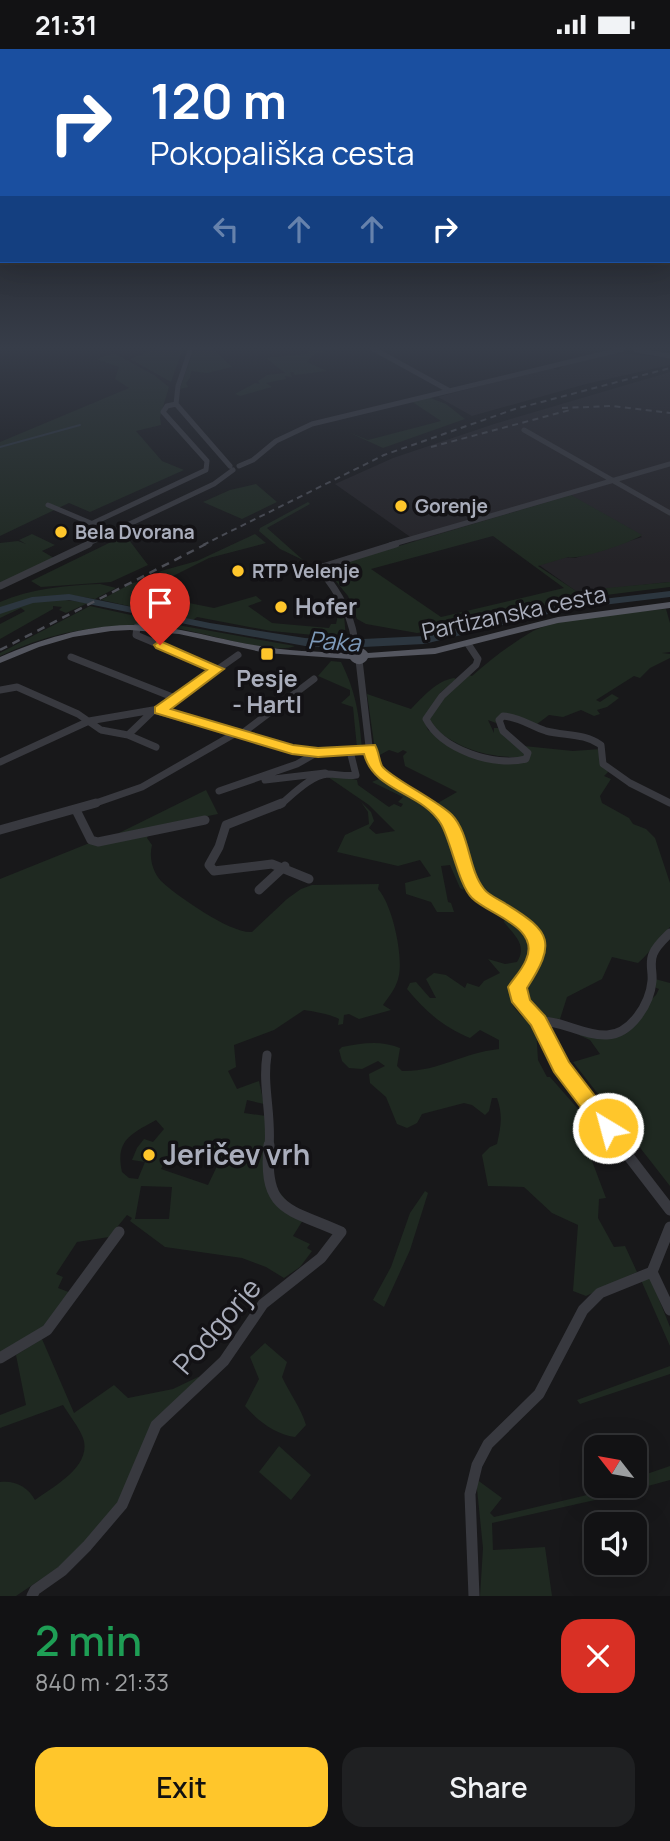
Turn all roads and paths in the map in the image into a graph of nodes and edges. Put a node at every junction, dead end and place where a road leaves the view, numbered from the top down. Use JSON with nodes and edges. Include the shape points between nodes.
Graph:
{"nodes":[{"id":1,"x":170,"y":420,"type":"edge"},
{"id":2,"x":190,"y":420,"type":"edge"},
{"id":3,"x":331,"y":420,"type":"edge"},
{"id":4,"x":524,"y":430,"type":"dead end"},
{"id":5,"x":670,"y":464,"type":"edge"},
{"id":6,"x":231,"y":468,"type":"junction"},
{"id":7,"x":613,"y":481,"type":"junction"},
{"id":8,"x":48,"y":505,"type":"dead end"},
{"id":9,"x":670,"y":513,"type":"edge"},
{"id":10,"x":93,"y":523,"type":"junction"},
{"id":11,"x":112,"y":532,"type":"junction"},
{"id":12,"x":0,"y":586,"type":"edge"},
{"id":13,"x":670,"y":605,"type":"edge"},
{"id":14,"x":137,"y":627,"type":"junction"},
{"id":15,"x":468,"y":644,"type":"junction"},
{"id":16,"x":358,"y":654,"type":"junction"},
{"id":17,"x":238,"y":655,"type":"dead end"},
{"id":18,"x":71,"y":657,"type":"dead end"},
{"id":19,"x":0,"y":660,"type":"edge"},
{"id":20,"x":217,"y":669,"type":"junction"},
{"id":21,"x":314,"y":679,"type":"dead end"},
{"id":22,"x":0,"y":690,"type":"edge"},
{"id":23,"x":175,"y":698,"type":"junction"},
{"id":24,"x":157,"y":710,"type":"junction"},
{"id":25,"x":89,"y":721,"type":"junction"},
{"id":26,"x":238,"y":734,"type":"junction"},
{"id":27,"x":128,"y":735,"type":"junction"},
{"id":28,"x":156,"y":747,"type":"dead end"},
{"id":29,"x":370,"y":749,"type":"junction"},
{"id":30,"x":350,"y":751,"type":"junction"},
{"id":31,"x":318,"y":752,"type":"junction"},
{"id":32,"x":0,"y":762,"type":"edge"},
{"id":33,"x":327,"y":774,"type":"junction"},
{"id":34,"x":251,"y":780,"type":"junction"},
{"id":35,"x":219,"y":791,"type":"dead end"},
{"id":36,"x":670,"y":803,"type":"edge"},
{"id":37,"x":76,"y":810,"type":"junction"},
{"id":38,"x":205,"y":820,"type":"dead end"},
{"id":39,"x":0,"y":830,"type":"edge"},
{"id":40,"x":285,"y":866,"type":"junction"},
{"id":41,"x":309,"y":879,"type":"dead end"},
{"id":42,"x":259,"y":890,"type":"dead end"},
{"id":43,"x":670,"y":933,"type":"edge"},
{"id":44,"x":538,"y":1021,"type":"junction"},
{"id":45,"x":267,"y":1055,"type":"dead end"},
{"id":46,"x":670,"y":1210,"type":"edge"},
{"id":47,"x":670,"y":1227,"type":"edge"},
{"id":48,"x":119,"y":1232,"type":"dead end"},
{"id":49,"x":652,"y":1272,"type":"junction"},
{"id":50,"x":670,"y":1310,"type":"edge"},
{"id":51,"x":0,"y":1359,"type":"edge"},
{"id":52,"x":32,"y":1596,"type":"edge"},
{"id":53,"x":474,"y":1596,"type":"edge"}],
"edges":[{"from":1,"to":10,"type":"street","via":[[207,461],[206,470]]},
{"from":2,"to":6,"type":"street"},
{"from":3,"to":6,"type":"street","via":[[301,428],[239,469]]},
{"from":4,"to":7,"type":"street"},
{"from":5,"to":7,"type":"street"},
{"from":6,"to":11,"type":"street","via":[[214,484]]},
{"from":7,"to":9,"type":"street"},
{"from":7,"to":16,"type":"street","via":[[322,565],[319,568],[347,606]]},
{"from":8,"to":10,"type":"street"},
{"from":10,"to":11,"type":"street"},
{"from":11,"to":12,"type":"street"},
{"from":13,"to":15,"type":"main road","name":"Partizanska cesta","via":[[558,620]]},
{"from":14,"to":16,"type":"main road","name":"Partizanska cesta","via":[[269,650]]},
{"from":14,"to":19,"type":"main road","name":"Partizanska cesta","via":[[81,632]]},
{"from":14,"to":20,"type":"street","via":[[136,635]]},
{"from":15,"to":16,"type":"main road","name":"Partizanska cesta","via":[[436,651]]},
{"from":15,"to":36,"type":"street","via":[[477,665],[431,707],[426,719],[431,731],[470,751],[509,763],[526,759],[528,753],[502,731],[499,720],[503,716],[552,732],[579,734],[601,745],[603,764],[611,772]]},
{"from":16,"to":29,"type":"street"},
{"from":17,"to":20,"type":"street"},
{"from":18,"to":23,"type":"street"},
{"from":20,"to":23,"type":"street"},
{"from":21,"to":26,"type":"street"},
{"from":22,"to":25,"type":"street","via":[[16,687]]},
{"from":23,"to":24,"type":"street"},
{"from":24,"to":25,"type":"street"},
{"from":24,"to":26,"type":"street"},
{"from":24,"to":27,"type":"street"},
{"from":25,"to":27,"type":"street","via":[[101,730]]},
{"from":25,"to":32,"type":"street"},
{"from":26,"to":31,"type":"street","via":[[278,747]]},
{"from":26,"to":37,"type":"street","via":[[142,787]]},
{"from":27,"to":28,"type":"street"},
{"from":29,"to":30,"type":"street"},
{"from":29,"to":44,"type":"street","via":[[383,775],[447,820],[477,894],[520,920],[536,939],[539,949],[518,987],[521,1002]]},
{"from":30,"to":31,"type":"street"},
{"from":30,"to":33,"type":"street","via":[[356,775]]},
{"from":31,"to":34,"type":"street"},
{"from":33,"to":34,"type":"street"},
{"from":33,"to":40,"type":"street","via":[[278,806],[226,825],[209,865],[214,871],[270,862]]},
{"from":34,"to":35,"type":"street"},
{"from":37,"to":38,"type":"street","via":[[91,840],[98,842]]},
{"from":37,"to":39,"type":"street"},
{"from":40,"to":41,"type":"street"},
{"from":40,"to":42,"type":"street"},
{"from":43,"to":44,"type":"street","via":[[654,951],[652,983],[628,1028],[605,1035],[566,1023]]},
{"from":44,"to":46,"type":"street","via":[[561,1067]]},
{"from":45,"to":52,"type":"street","name":"Podgorje","via":[[262,1084],[270,1118],[267,1182],[284,1205],[341,1233],[321,1258],[263,1304],[224,1361],[156,1425],[122,1505],[87,1546]]},
{"from":47,"to":49,"type":"street"},
{"from":48,"to":51,"type":"street","via":[[47,1330]]},
{"from":49,"to":50,"type":"street"},
{"from":49,"to":53,"type":"street","via":[[600,1293],[583,1310],[539,1394],[488,1444],[470,1494]]}]}
